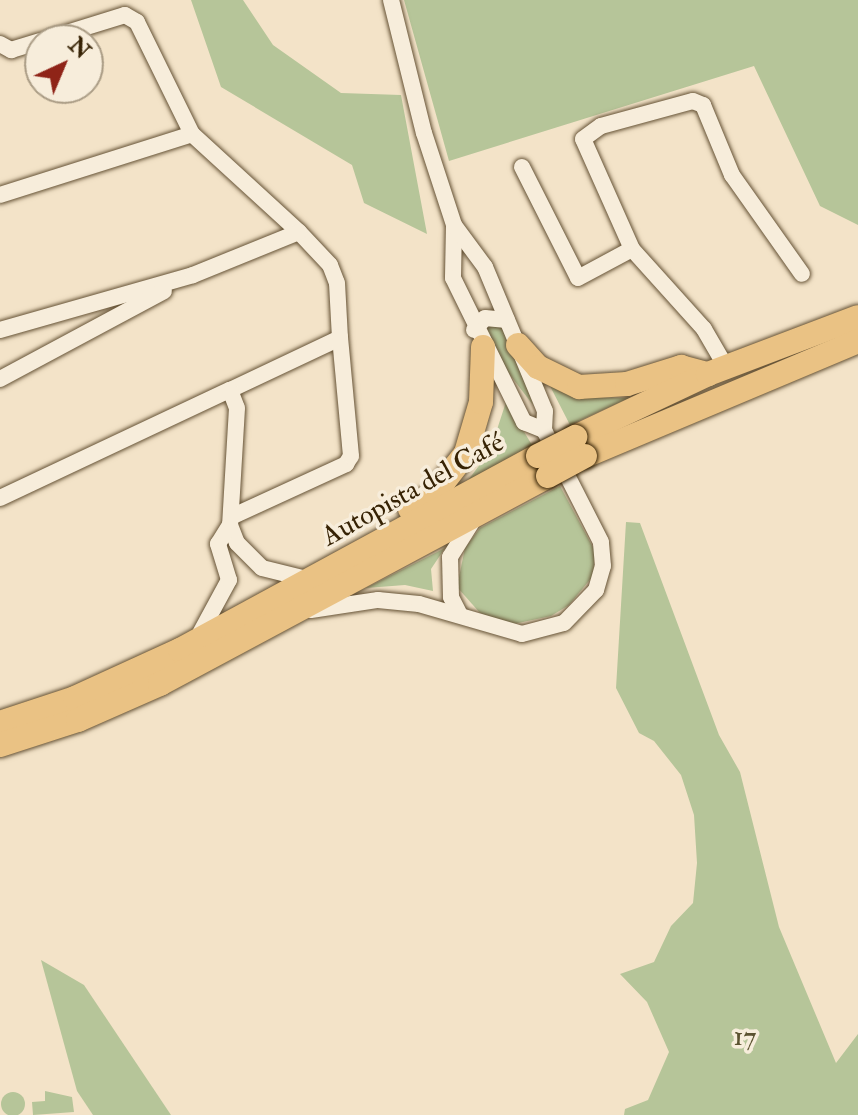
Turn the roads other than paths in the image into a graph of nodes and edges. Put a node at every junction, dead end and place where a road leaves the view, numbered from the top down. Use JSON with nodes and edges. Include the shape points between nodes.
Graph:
{"nodes":[{"id":1,"x":391,"y":0,"type":"edge"},
{"id":2,"x":96,"y":24,"type":"edge"},
{"id":3,"x":0,"y":44,"type":"edge"},
{"id":4,"x":24,"y":46,"type":"edge"},
{"id":5,"x":192,"y":134,"type":"junction"},
{"id":6,"x":522,"y":167,"type":"dead end"},
{"id":7,"x":0,"y":195,"type":"edge"},
{"id":8,"x":454,"y":225,"type":"junction"},
{"id":9,"x":299,"y":232,"type":"junction"},
{"id":10,"x":632,"y":249,"type":"junction"},
{"id":11,"x":802,"y":274,"type":"dead end"},
{"id":12,"x":193,"y":275,"type":"junction"},
{"id":13,"x":858,"y":317,"type":"edge"},
{"id":14,"x":507,"y":320,"type":"junction"},
{"id":15,"x":0,"y":330,"type":"edge"},
{"id":16,"x":340,"y":338,"type":"junction"},
{"id":17,"x":479,"y":338,"type":"junction"},
{"id":18,"x":858,"y":341,"type":"edge"},
{"id":19,"x":518,"y":345,"type":"junction"},
{"id":20,"x":717,"y":371,"type":"junction"},
{"id":21,"x":0,"y":379,"type":"edge"},
{"id":22,"x":230,"y":390,"type":"junction"},
{"id":23,"x":544,"y":430,"type":"junction"},
{"id":24,"x":580,"y":446,"type":"junction"},
{"id":25,"x":543,"y":466,"type":"junction"},
{"id":26,"x":0,"y":498,"type":"edge"},
{"id":27,"x":486,"y":509,"type":"junction"},
{"id":28,"x":231,"y":521,"type":"junction"},
{"id":29,"x":387,"y":538,"type":"junction"},
{"id":30,"x":310,"y":580,"type":"junction"},
{"id":31,"x":298,"y":612,"type":"junction"},
{"id":32,"x":460,"y":615,"type":"junction"},
{"id":33,"x":193,"y":643,"type":"junction"},
{"id":34,"x":0,"y":723,"type":"edge"},
{"id":35,"x":0,"y":745,"type":"edge"}],
"edges":[{"from":1,"to":8,"type":"street"},
{"from":2,"to":5,"type":"street","via":[[125,15],[137,22]]},
{"from":3,"to":4,"type":"street","via":[[11,50]]},
{"from":5,"to":7,"type":"street"},
{"from":5,"to":9,"type":"street"},
{"from":6,"to":10,"type":"street","via":[[578,278]]},
{"from":8,"to":14,"type":"street","via":[[485,267]]},
{"from":8,"to":17,"type":"street","via":[[453,278]]},
{"from":9,"to":12,"type":"street"},
{"from":9,"to":16,"type":"street","via":[[330,265],[337,283]]},
{"from":10,"to":11,"type":"street","via":[[583,139],[601,126],[693,101],[703,105],[732,175]]},
{"from":10,"to":20,"type":"street","via":[[704,329]]},
{"from":12,"to":15,"type":"street"},
{"from":12,"to":21,"type":"street"},
{"from":13,"to":20,"type":"highway","name":"Autopista del Café"},
{"from":14,"to":17,"type":"street","via":[[485,318]]},
{"from":14,"to":19,"type":"street"},
{"from":16,"to":22,"type":"street"},
{"from":16,"to":28,"type":"street","via":[[351,456],[346,464]]},
{"from":17,"to":23,"type":"street","via":[[524,422]]},
{"from":17,"to":29,"type":"highway","via":[[481,402],[466,453],[434,494],[400,514]]},
{"from":18,"to":24,"type":"highway","name":"Autopista del Café"},
{"from":19,"to":20,"type":"highway","via":[[538,367],[579,387],[627,384],[681,367]]},
{"from":19,"to":23,"type":"street","via":[[545,411]]},
{"from":20,"to":24,"type":"highway","name":"Autopista del Café"},
{"from":22,"to":26,"type":"street"},
{"from":22,"to":28,"type":"street","via":[[237,408]]},
{"from":23,"to":32,"type":"street","via":[[601,542],[603,566],[596,590],[564,623],[544,631],[499,630]]},
{"from":24,"to":25,"type":"highway","name":"Autopista del Café","bridge":true},
{"from":25,"to":27,"type":"highway","name":"Autopista del Café"},
{"from":25,"to":29,"type":"highway","name":"Autopista del Café"},
{"from":27,"to":31,"type":"highway","name":"Autopista del Café"},
{"from":27,"to":32,"type":"street","via":[[458,538],[450,557],[451,597]]},
{"from":28,"to":30,"type":"street","via":[[246,557],[262,568]]},
{"from":28,"to":33,"type":"street","via":[[218,544],[229,580]]},
{"from":29,"to":30,"type":"highway","name":"Autopista del Café"},
{"from":30,"to":33,"type":"highway","name":"Autopista del Café"},
{"from":31,"to":32,"type":"street","via":[[378,600]]},
{"from":31,"to":35,"type":"highway","name":"Autopista del Café","via":[[131,698]]},
{"from":33,"to":34,"type":"highway","name":"Autopista del Café","via":[[96,690]]}]}
